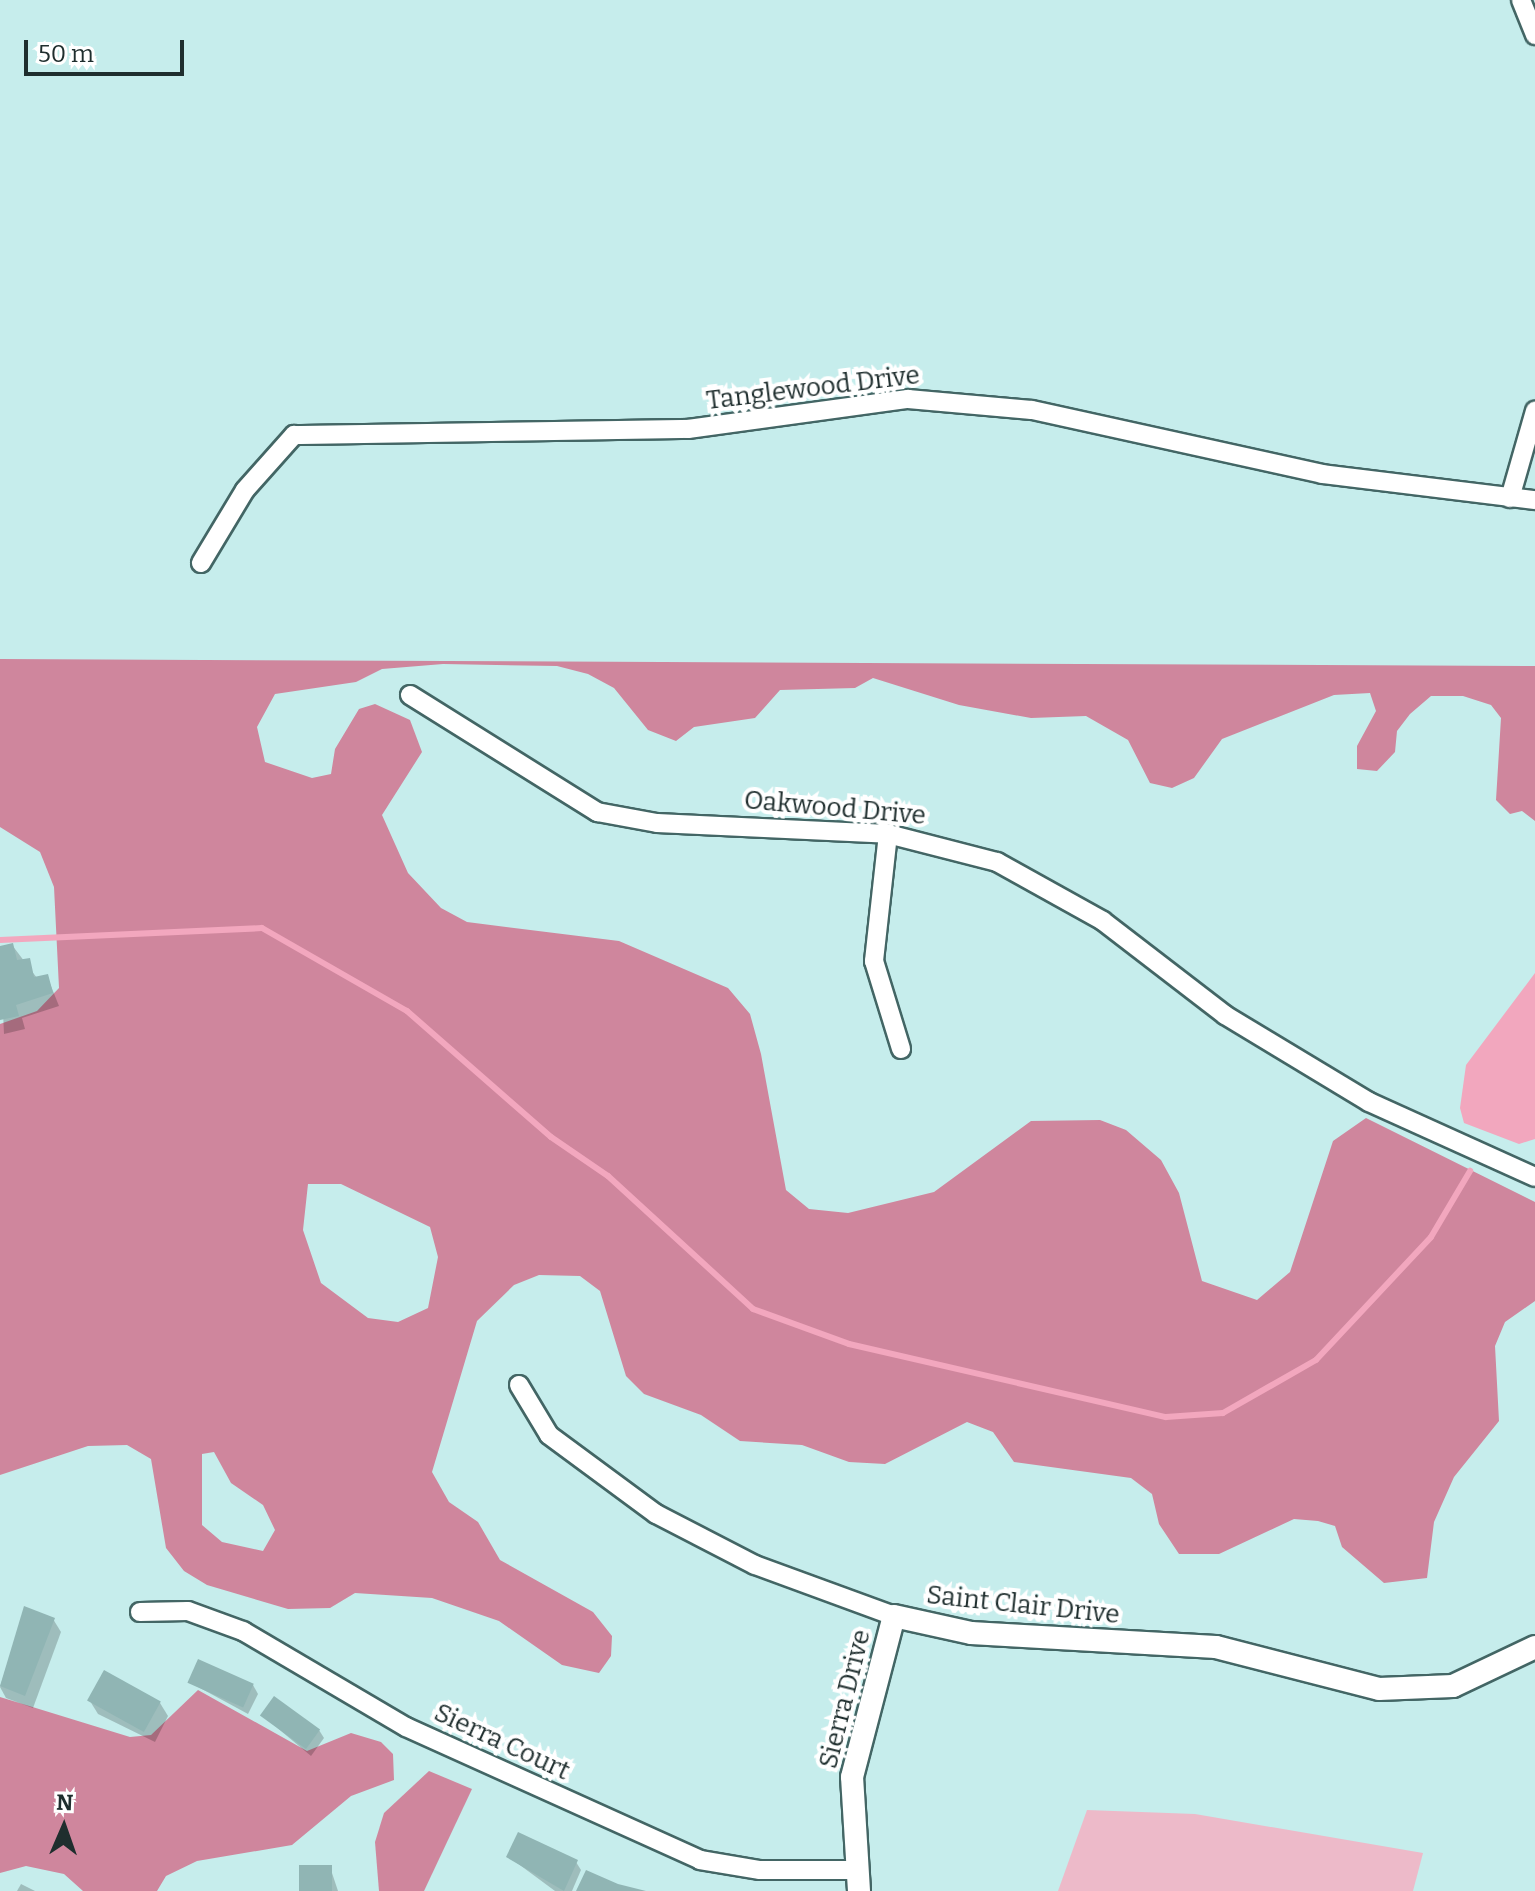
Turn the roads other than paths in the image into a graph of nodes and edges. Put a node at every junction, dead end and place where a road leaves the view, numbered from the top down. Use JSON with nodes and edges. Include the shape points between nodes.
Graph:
{"nodes":[{"id":1,"x":1521,"y":0,"type":"edge"},
{"id":2,"x":1535,"y":35,"type":"edge"},
{"id":3,"x":1535,"y":411,"type":"edge"},
{"id":4,"x":1510,"y":498,"type":"junction"},
{"id":5,"x":1535,"y":500,"type":"edge"},
{"id":6,"x":201,"y":563,"type":"dead end"},
{"id":7,"x":410,"y":695,"type":"dead end"},
{"id":8,"x":888,"y":834,"type":"junction"},
{"id":9,"x":901,"y":1049,"type":"dead end"},
{"id":10,"x":1535,"y":1177,"type":"edge"},
{"id":11,"x":519,"y":1385,"type":"dead end"},
{"id":12,"x":140,"y":1612,"type":"dead end"},
{"id":13,"x":894,"y":1616,"type":"junction"},
{"id":14,"x":1535,"y":1647,"type":"edge"},
{"id":15,"x":859,"y":1880,"type":"edge"}],
"edges":[{"from":1,"to":2,"type":"street"},
{"from":3,"to":4,"type":"street"},
{"from":4,"to":5,"type":"street","name":"Tanglewood Drive"},
{"from":4,"to":6,"type":"street","name":"Tanglewood Drive","via":[[1322,474],[1032,410],[908,399],[688,429],[294,435],[245,490]]},
{"from":7,"to":8,"type":"street","name":"Oakwood Drive","via":[[597,812],[657,823]]},
{"from":8,"to":9,"type":"street","via":[[874,961]]},
{"from":8,"to":10,"type":"street","name":"Oakwood Drive","via":[[971,852],[1048,886],[1225,1015],[1356,1094]]},
{"from":11,"to":13,"type":"street","name":"Saint Clair Drive","via":[[549,1435],[656,1514],[755,1565]]},
{"from":12,"to":15,"type":"street","name":"Sierra Court","via":[[188,1611],[243,1631],[406,1727],[700,1860]]},
{"from":13,"to":14,"type":"street","name":"Saint Clair Drive","via":[[971,1633],[1216,1647],[1379,1689],[1453,1686]]},
{"from":13,"to":15,"type":"street","name":"Sierra Drive","via":[[852,1777]]}]}
